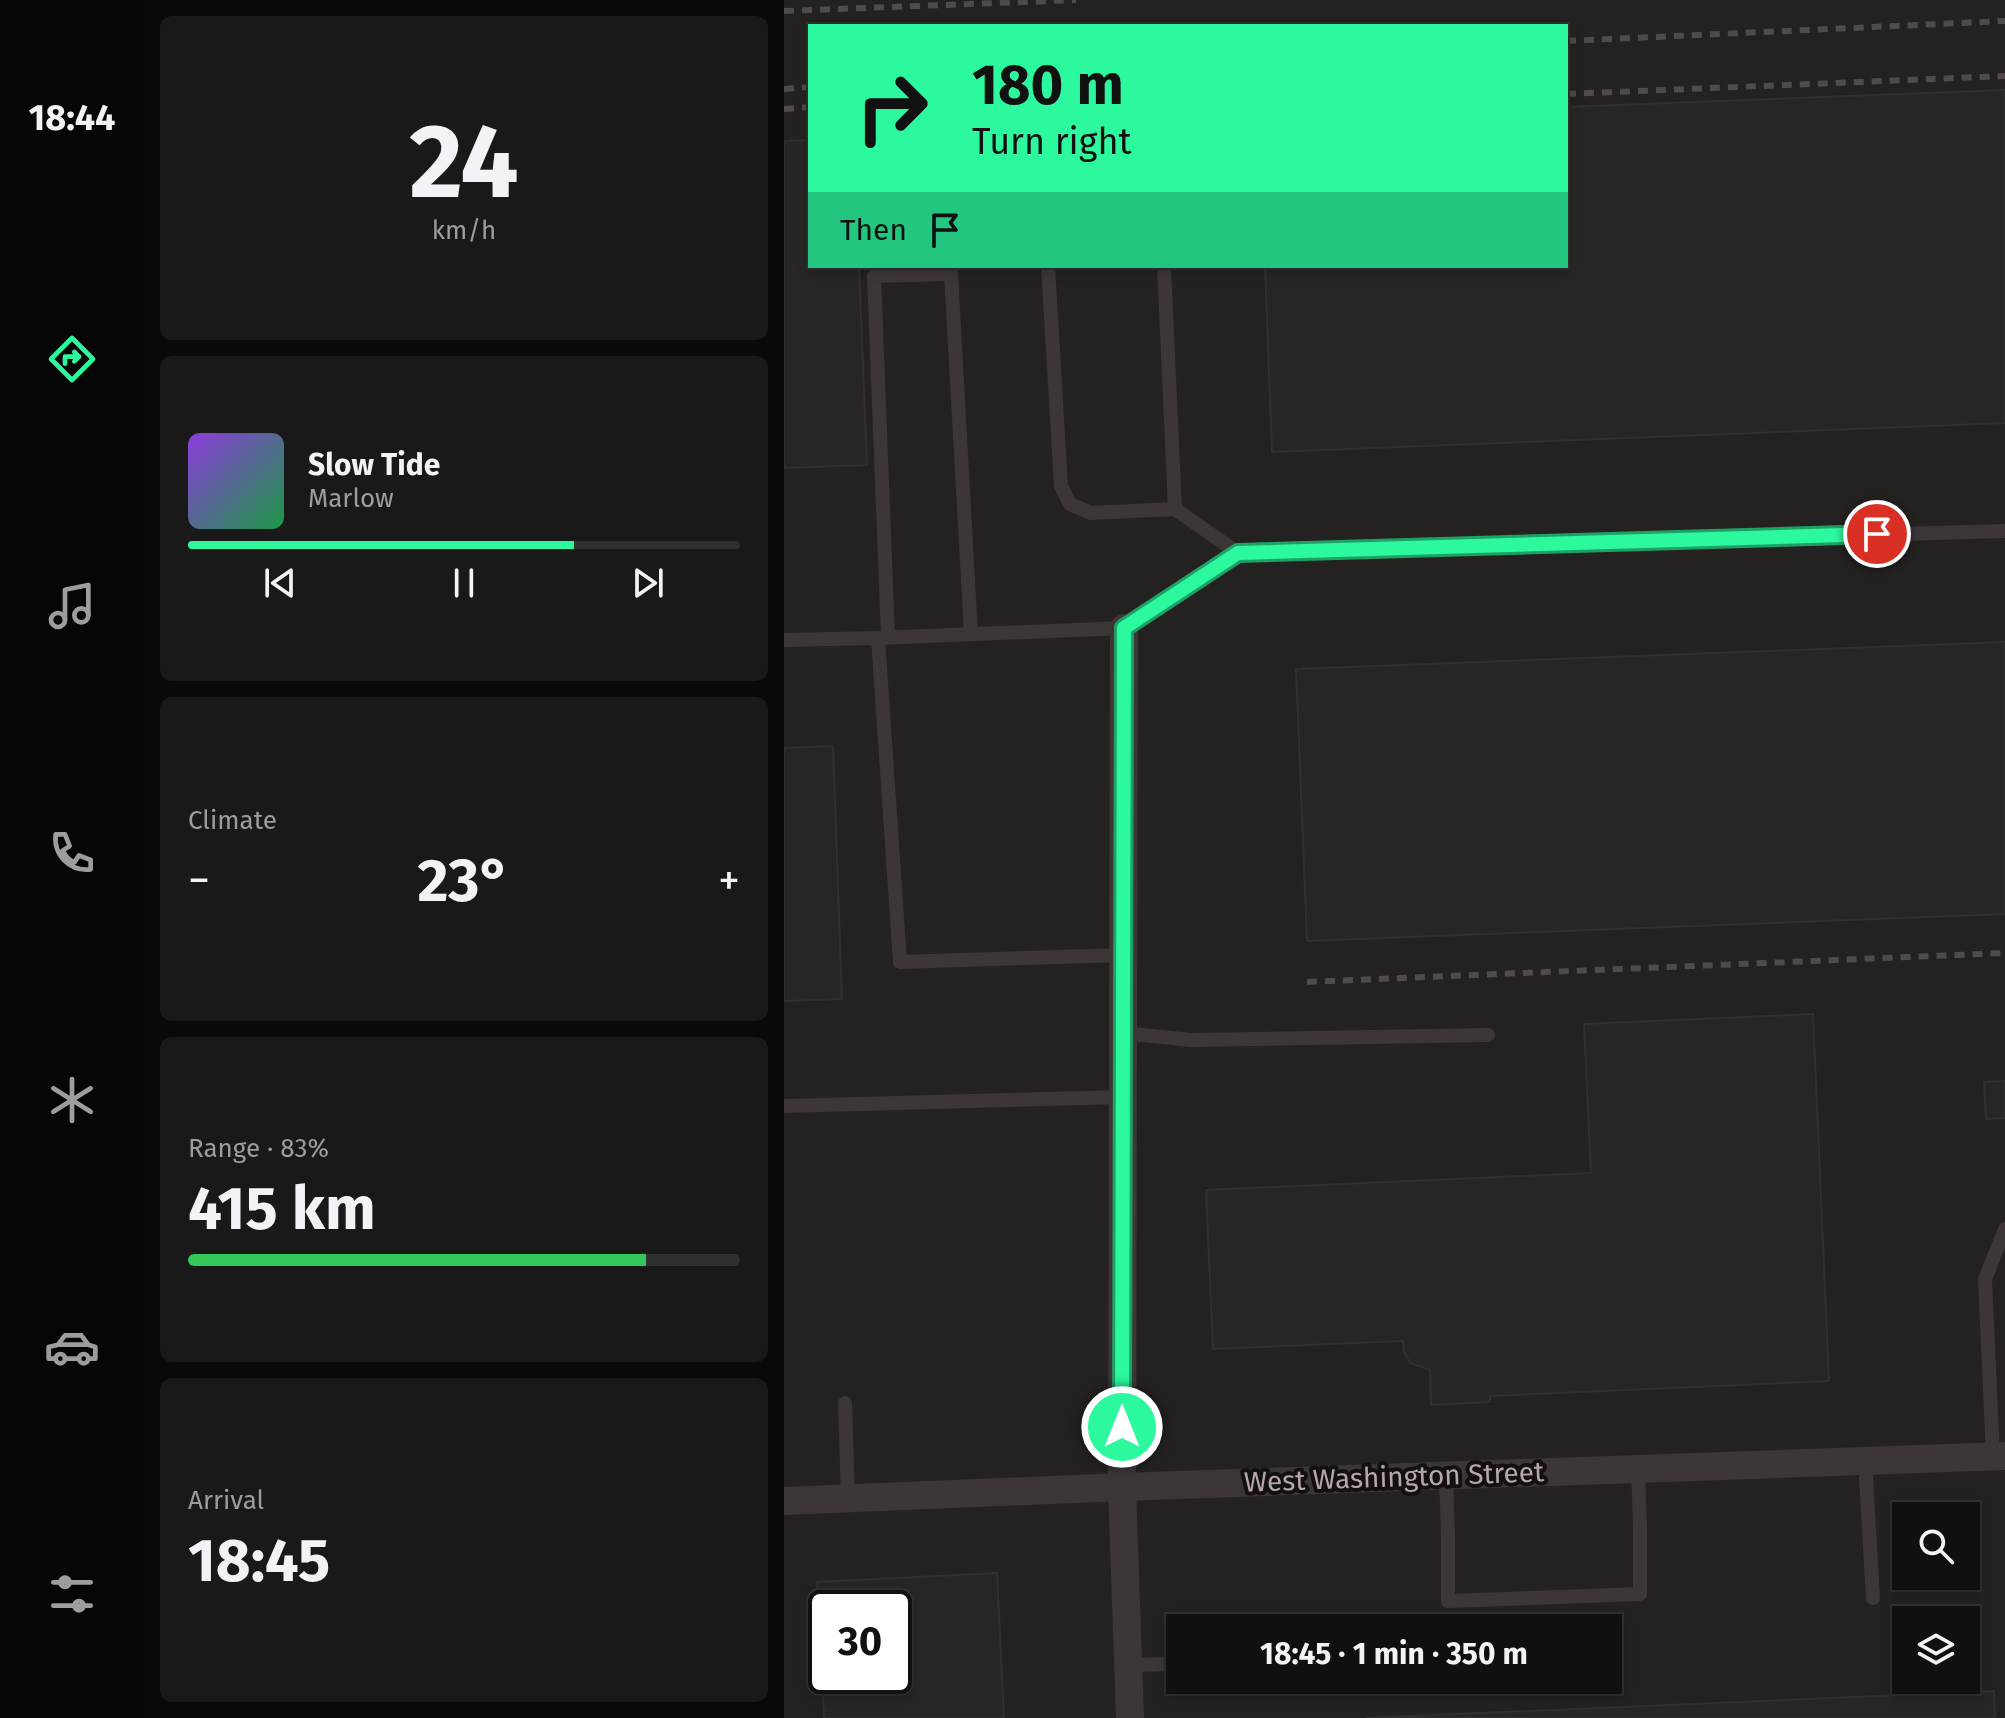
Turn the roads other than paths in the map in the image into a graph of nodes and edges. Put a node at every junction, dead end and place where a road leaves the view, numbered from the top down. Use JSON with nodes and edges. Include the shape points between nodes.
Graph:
{"nodes":[{"id":1,"x":1048,"y":268,"type":"edge"},
{"id":2,"x":1164,"y":268,"type":"edge"},
{"id":3,"x":1175,"y":509,"type":"junction"},
{"id":4,"x":2005,"y":531,"type":"edge"},
{"id":5,"x":1238,"y":553,"type":"junction"},
{"id":6,"x":1124,"y":628,"type":"junction"},
{"id":7,"x":971,"y":634,"type":"junction"},
{"id":8,"x":883,"y":637,"type":"junction"},
{"id":9,"x":784,"y":640,"type":"edge"},
{"id":10,"x":1123,"y":955,"type":"junction"},
{"id":11,"x":1123,"y":1033,"type":"junction"},
{"id":12,"x":1488,"y":1035,"type":"dead end"},
{"id":13,"x":1122,"y":1097,"type":"junction"},
{"id":14,"x":784,"y":1106,"type":"edge"},
{"id":15,"x":2005,"y":1229,"type":"edge"},
{"id":16,"x":845,"y":1403,"type":"dead end"},
{"id":17,"x":1999,"y":1456,"type":"edge"},
{"id":18,"x":1865,"y":1461,"type":"junction"},
{"id":19,"x":1638,"y":1469,"type":"junction"},
{"id":20,"x":1446,"y":1475,"type":"junction"},
{"id":21,"x":1122,"y":1487,"type":"junction"},
{"id":22,"x":848,"y":1498,"type":"junction"},
{"id":23,"x":784,"y":1501,"type":"edge"},
{"id":24,"x":1873,"y":1598,"type":"dead end"},
{"id":25,"x":1166,"y":1664,"type":"edge"},
{"id":26,"x":1128,"y":1665,"type":"junction"},
{"id":27,"x":1130,"y":1718,"type":"edge"}],
"edges":[{"from":1,"to":3,"type":"lane","via":[[1061,486],[1070,504],[1091,513]]},
{"from":2,"to":3,"type":"lane"},
{"from":3,"to":5,"type":"lane"},
{"from":4,"to":5,"type":"lane"},
{"from":5,"to":6,"type":"lane"},
{"from":6,"to":7,"type":"lane"},
{"from":6,"to":10,"type":"street"},
{"from":7,"to":8,"type":"lane"},
{"from":7,"to":8,"type":"lane","via":[[951,274],[874,276]]},
{"from":8,"to":9,"type":"lane"},
{"from":8,"to":10,"type":"lane","via":[[900,962]]},
{"from":10,"to":11,"type":"street"},
{"from":11,"to":12,"type":"lane","via":[[1191,1040]]},
{"from":11,"to":13,"type":"street"},
{"from":13,"to":14,"type":"lane"},
{"from":13,"to":21,"type":"street"},
{"from":15,"to":17,"type":"lane","via":[[1985,1279]]},
{"from":16,"to":22,"type":"lane"},
{"from":17,"to":18,"type":"street","name":"West Washington Street"},
{"from":18,"to":19,"type":"street","name":"West Washington Street"},
{"from":18,"to":24,"type":"lane"},
{"from":19,"to":20,"type":"street","name":"West Washington Street"},
{"from":19,"to":20,"type":"lane","via":[[1640,1594],[1448,1601]]},
{"from":20,"to":21,"type":"street","name":"West Washington Street"},
{"from":21,"to":22,"type":"street","name":"West Washington Street"},
{"from":21,"to":26,"type":"street"},
{"from":22,"to":23,"type":"street","name":"West Washington Street"},
{"from":25,"to":26,"type":"lane"},
{"from":26,"to":27,"type":"street"}]}
